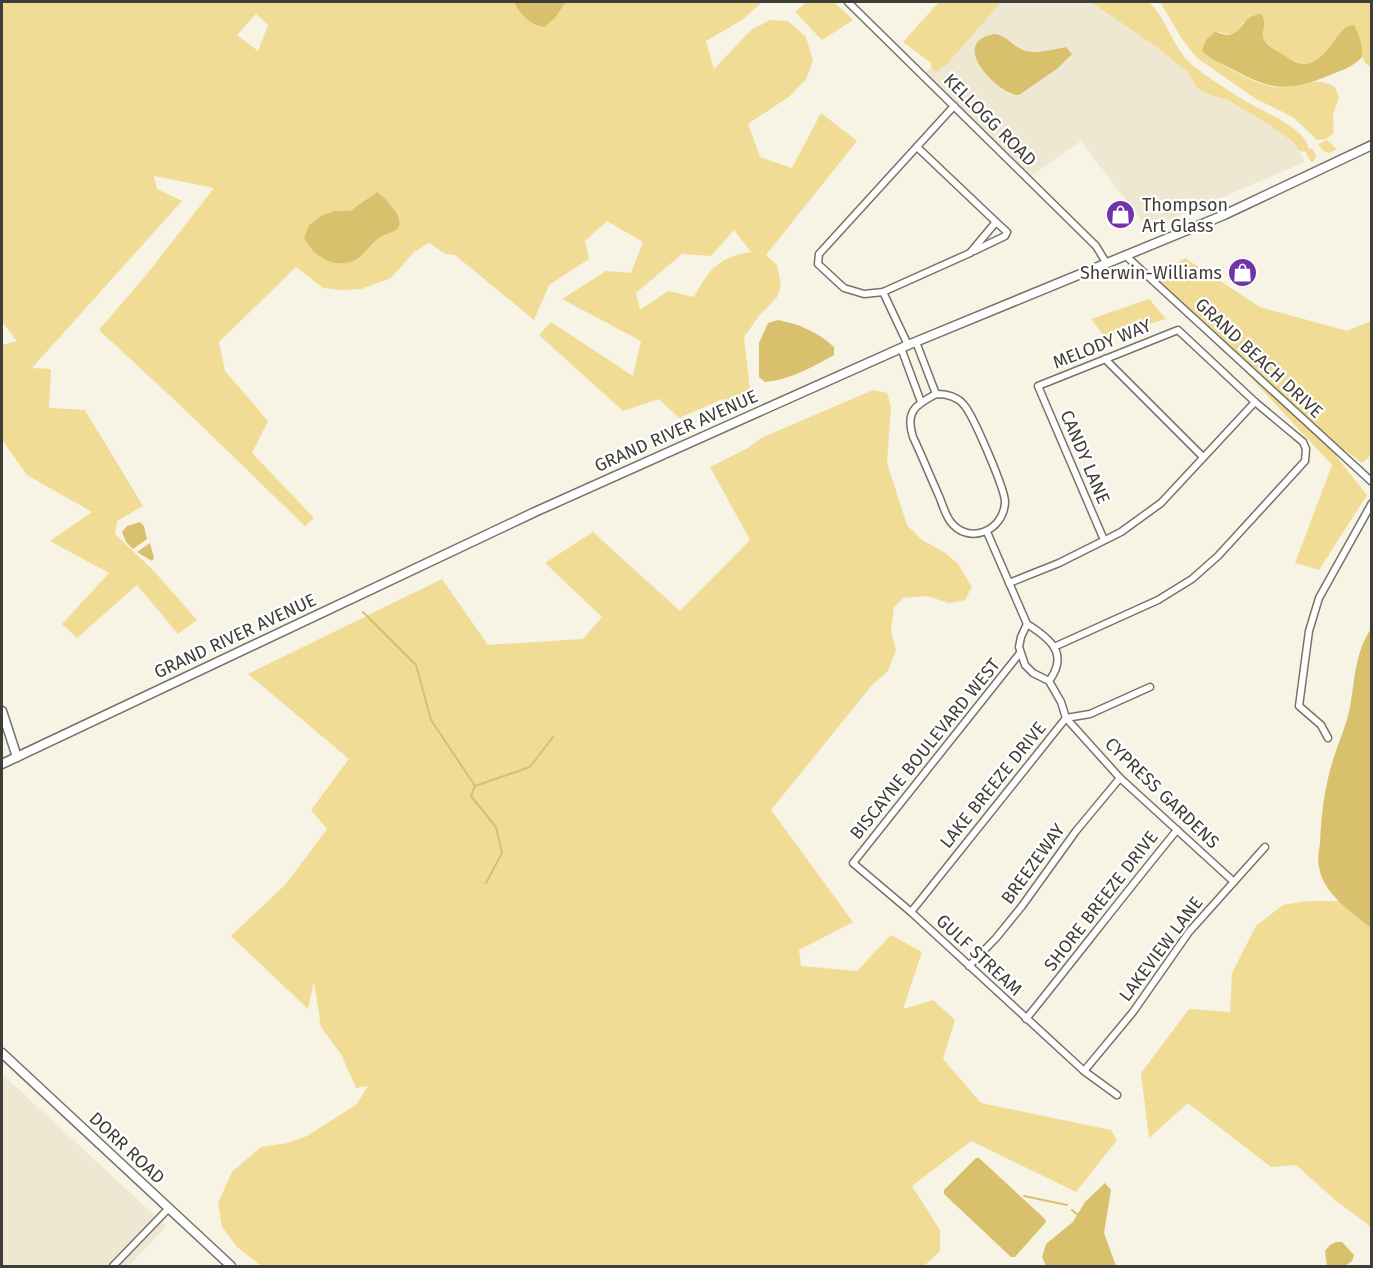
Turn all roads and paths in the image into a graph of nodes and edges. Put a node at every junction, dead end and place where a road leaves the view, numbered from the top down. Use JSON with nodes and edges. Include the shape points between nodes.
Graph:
{"nodes":[{"id":1,"x":848,"y":2,"type":"edge"},
{"id":2,"x":954,"y":106,"type":"junction"},
{"id":3,"x":1371,"y":145,"type":"edge"},
{"id":4,"x":917,"y":147,"type":"junction"},
{"id":5,"x":996,"y":222,"type":"junction"},
{"id":6,"x":970,"y":253,"type":"junction"},
{"id":7,"x":1126,"y":256,"type":"junction"},
{"id":8,"x":1107,"y":264,"type":"junction"},
{"id":9,"x":883,"y":292,"type":"junction"},
{"id":10,"x":908,"y":345,"type":"junction"},
{"id":11,"x":1105,"y":359,"type":"junction"},
{"id":12,"x":1038,"y":386,"type":"joint"},
{"id":13,"x":936,"y":394,"type":"junction"},
{"id":14,"x":921,"y":402,"type":"junction"},
{"id":15,"x":1255,"y":402,"type":"junction"},
{"id":16,"x":1203,"y":457,"type":"junction"},
{"id":17,"x":1371,"y":482,"type":"edge"},
{"id":18,"x":1371,"y":503,"type":"edge"},
{"id":19,"x":987,"y":532,"type":"junction"},
{"id":20,"x":1104,"y":540,"type":"junction"},
{"id":21,"x":1009,"y":583,"type":"junction"},
{"id":22,"x":1028,"y":624,"type":"junction"},
{"id":23,"x":1054,"y":647,"type":"junction"},
{"id":24,"x":1020,"y":653,"type":"junction"},
{"id":25,"x":1049,"y":681,"type":"junction"},
{"id":26,"x":1149,"y":687,"type":"dead end"},
{"id":27,"x":2,"y":711,"type":"edge"},
{"id":28,"x":1066,"y":718,"type":"junction"},
{"id":29,"x":1328,"y":738,"type":"dead end"},
{"id":30,"x":17,"y":757,"type":"junction"},
{"id":31,"x":2,"y":764,"type":"edge"},
{"id":32,"x":1120,"y":778,"type":"junction"},
{"id":33,"x":1177,"y":830,"type":"junction"},
{"id":34,"x":1265,"y":847,"type":"dead end"},
{"id":35,"x":853,"y":863,"type":"joint"},
{"id":36,"x":1234,"y":882,"type":"junction"},
{"id":37,"x":911,"y":912,"type":"junction"},
{"id":38,"x":969,"y":966,"type":"junction"},
{"id":39,"x":1026,"y":1019,"type":"junction"},
{"id":40,"x":2,"y":1053,"type":"edge"},
{"id":41,"x":1084,"y":1071,"type":"junction"},
{"id":42,"x":1117,"y":1095,"type":"dead end"},
{"id":43,"x":168,"y":1209,"type":"junction"},
{"id":44,"x":113,"y":1266,"type":"edge"},
{"id":45,"x":231,"y":1266,"type":"edge"}],
"edges":[{"from":1,"to":2,"type":"street","name":"KELLOGG ROAD"},
{"from":2,"to":4,"type":"street"},
{"from":2,"to":8,"type":"street","name":"KELLOGG ROAD","via":[[1096,246]]},
{"from":3,"to":7,"type":"main road","name":"GRAND RIVER AVENUE","via":[[1266,196]]},
{"from":4,"to":5,"type":"street"},
{"from":4,"to":9,"type":"street","via":[[819,254],[818,264],[844,288],[864,294]]},
{"from":5,"to":6,"type":"street"},
{"from":5,"to":6,"type":"street","via":[[1007,232],[1005,237]]},
{"from":6,"to":9,"type":"street"},
{"from":7,"to":8,"type":"main road","name":"GRAND RIVER AVENUE"},
{"from":7,"to":17,"type":"street","name":"GRAND BEACH DRIVE"},
{"from":8,"to":10,"type":"main road","name":"GRAND RIVER AVENUE"},
{"from":9,"to":10,"type":"street"},
{"from":10,"to":13,"type":"street"},
{"from":10,"to":14,"type":"street"},
{"from":10,"to":30,"type":"main road","name":"GRAND RIVER AVENUE","via":[[537,511]]},
{"from":11,"to":12,"type":"street","name":"MELODY WAY"},
{"from":11,"to":15,"type":"street","name":"MELODY WAY","via":[[1178,330]]},
{"from":11,"to":16,"type":"street"},
{"from":12,"to":20,"type":"street","name":"CANDY LANE"},
{"from":13,"to":14,"type":"street"},
{"from":13,"to":19,"type":"street","via":[[953,396],[965,406],[997,476],[1005,499],[994,527]]},
{"from":14,"to":19,"type":"street","via":[[914,408],[910,427],[950,520],[966,533]]},
{"from":15,"to":16,"type":"street"},
{"from":15,"to":23,"type":"street","via":[[1303,442],[1305,461],[1192,579],[1158,600]]},
{"from":16,"to":20,"type":"street","via":[[1161,503]]},
{"from":18,"to":29,"type":"street","via":[[1320,598],[1309,631],[1299,706],[1321,725]]},
{"from":19,"to":21,"type":"street"},
{"from":20,"to":21,"type":"street"},
{"from":21,"to":22,"type":"street"},
{"from":22,"to":23,"type":"street"},
{"from":22,"to":24,"type":"street","via":[[1021,637]]},
{"from":23,"to":25,"type":"street","via":[[1058,663]]},
{"from":24,"to":25,"type":"street","name":"CYPRESS GARDENS","via":[[1033,673]]},
{"from":24,"to":35,"type":"street","name":"BISCAYNE BOULEVARD WEST"},
{"from":25,"to":28,"type":"street","name":"CYPRESS GARDENS"},
{"from":26,"to":28,"type":"street","name":"LAKE BREEZE DRIVE","via":[[1089,714]]},
{"from":27,"to":30,"type":"main road"},
{"from":28,"to":32,"type":"street","name":"CYPRESS GARDENS"},
{"from":28,"to":37,"type":"street","name":"LAKE BREEZE DRIVE"},
{"from":30,"to":31,"type":"main road","name":"GRAND RIVER AVENUE"},
{"from":32,"to":33,"type":"street","name":"CYPRESS GARDENS"},
{"from":32,"to":38,"type":"street","name":"BREEZEWAY","via":[[1022,906]]},
{"from":33,"to":36,"type":"street","name":"CYPRESS GARDENS"},
{"from":33,"to":39,"type":"street","name":"SHORE BREEZE DRIVE"},
{"from":34,"to":36,"type":"street","name":"LAKEVIEW LANE"},
{"from":35,"to":37,"type":"street","name":"GULF STREAM"},
{"from":36,"to":41,"type":"street","name":"LAKEVIEW LANE","via":[[1189,932],[1133,1012]]},
{"from":37,"to":38,"type":"street","name":"GULF STREAM"},
{"from":38,"to":39,"type":"street","name":"GULF STREAM"},
{"from":39,"to":41,"type":"street","name":"GULF STREAM"},
{"from":40,"to":43,"type":"main road","name":"DORR ROAD"},
{"from":41,"to":42,"type":"street","name":"GULF STREAM"},
{"from":43,"to":44,"type":"street"},
{"from":43,"to":45,"type":"main road","name":"DORR ROAD"}]}
